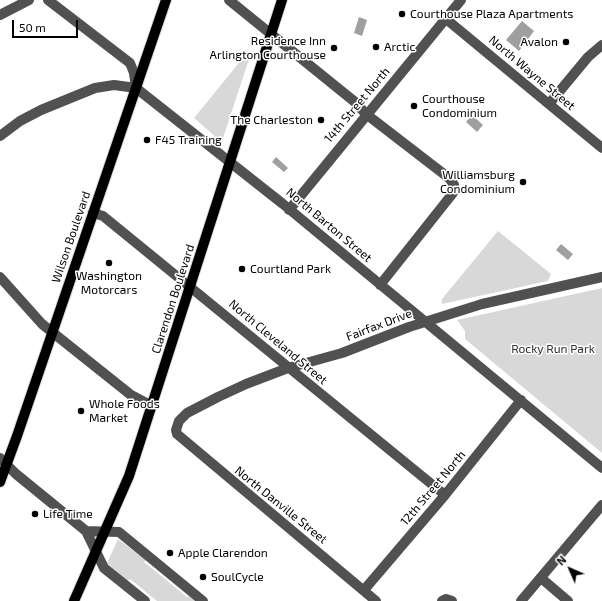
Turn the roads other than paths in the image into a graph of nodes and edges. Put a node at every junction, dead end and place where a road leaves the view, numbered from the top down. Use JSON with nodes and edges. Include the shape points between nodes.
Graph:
{"nodes":[{"id":1,"x":29,"y":0,"type":"edge"},
{"id":2,"x":48,"y":0,"type":"edge"},
{"id":3,"x":166,"y":0,"type":"edge"},
{"id":4,"x":229,"y":0,"type":"edge"},
{"id":5,"x":282,"y":0,"type":"edge"},
{"id":6,"x":461,"y":0,"type":"edge"},
{"id":7,"x":0,"y":15,"type":"edge"},
{"id":8,"x":446,"y":19,"type":"junction"},
{"id":9,"x":271,"y":33,"type":"junction"},
{"id":10,"x":602,"y":45,"type":"edge"},
{"id":11,"x":136,"y":88,"type":"junction"},
{"id":12,"x":549,"y":104,"type":"junction"},
{"id":13,"x":366,"y":114,"type":"junction"},
{"id":14,"x":0,"y":136,"type":"edge"},
{"id":15,"x":602,"y":148,"type":"edge"},
{"id":16,"x":231,"y":163,"type":"junction"},
{"id":17,"x":289,"y":210,"type":"junction"},
{"id":18,"x":93,"y":213,"type":"junction"},
{"id":19,"x":0,"y":277,"type":"edge"},
{"id":20,"x":602,"y":277,"type":"edge"},
{"id":21,"x":380,"y":285,"type":"junction"},
{"id":22,"x":190,"y":287,"type":"junction"},
{"id":23,"x":425,"y":322,"type":"junction"},
{"id":24,"x":52,"y":331,"type":"junction"},
{"id":25,"x":288,"y":368,"type":"junction"},
{"id":26,"x":521,"y":400,"type":"junction"},
{"id":27,"x":152,"y":406,"type":"junction"},
{"id":28,"x":177,"y":426,"type":"joint"},
{"id":29,"x":4,"y":461,"type":"edge"},
{"id":30,"x":602,"y":468,"type":"edge"},
{"id":31,"x":0,"y":482,"type":"edge"},
{"id":32,"x":445,"y":495,"type":"junction"},
{"id":33,"x":602,"y":505,"type":"edge"},
{"id":34,"x":86,"y":531,"type":"junction"},
{"id":35,"x":105,"y":531,"type":"junction"},
{"id":36,"x":96,"y":552,"type":"junction"},
{"id":37,"x":541,"y":578,"type":"junction"},
{"id":38,"x":364,"y":590,"type":"junction"},
{"id":39,"x":201,"y":599,"type":"edge"},
{"id":40,"x":74,"y":601,"type":"edge"},
{"id":41,"x":145,"y":601,"type":"edge"},
{"id":42,"x":376,"y":601,"type":"edge"},
{"id":43,"x":442,"y":601,"type":"edge"},
{"id":44,"x":452,"y":601,"type":"edge"},
{"id":45,"x":521,"y":601,"type":"edge"},
{"id":46,"x":568,"y":601,"type":"edge"}],
"edges":[{"from":1,"to":7,"type":"street"},
{"from":2,"to":11,"type":"street","via":[[130,63]]},
{"from":3,"to":11,"type":"main road","name":"Wilson Boulevard"},
{"from":4,"to":9,"type":"street"},
{"from":5,"to":9,"type":"main road","name":"Clarendon Boulevard"},
{"from":6,"to":8,"type":"street","name":"14th Street North"},
{"from":8,"to":12,"type":"street","name":"North Wayne Street"},
{"from":8,"to":13,"type":"street","name":"14th Street North"},
{"from":9,"to":13,"type":"street"},
{"from":9,"to":16,"type":"main road","name":"Clarendon Boulevard"},
{"from":10,"to":12,"type":"street"},
{"from":11,"to":14,"type":"street","via":[[114,85],[95,88],[41,110]]},
{"from":11,"to":16,"type":"street","name":"North Barton Street"},
{"from":11,"to":18,"type":"main road","name":"Wilson Boulevard"},
{"from":12,"to":15,"type":"street","name":"North Wayne Street"},
{"from":13,"to":17,"type":"street","name":"14th Street North"},
{"from":13,"to":21,"type":"street","via":[[449,178],[454,185],[453,193]]},
{"from":16,"to":17,"type":"street","name":"North Barton Street"},
{"from":16,"to":22,"type":"main road","name":"Clarendon Boulevard"},
{"from":17,"to":21,"type":"street","name":"North Barton Street"},
{"from":18,"to":22,"type":"street","name":"North Cleveland Street","via":[[103,216]]},
{"from":18,"to":24,"type":"main road","name":"Wilson Boulevard"},
{"from":19,"to":24,"type":"street","via":[[42,324]]},
{"from":20,"to":23,"type":"street","name":"Fairfax Drive","via":[[482,304]]},
{"from":21,"to":23,"type":"street","name":"North Barton Street"},
{"from":22,"to":25,"type":"street","name":"North Cleveland Street"},
{"from":22,"to":27,"type":"main road","name":"Clarendon Boulevard"},
{"from":23,"to":25,"type":"street","name":"Fairfax Drive","via":[[342,353]]},
{"from":23,"to":26,"type":"street","name":"North Barton Street"},
{"from":24,"to":27,"type":"street","via":[[131,395]]},
{"from":24,"to":29,"type":"main road","name":"Wilson Boulevard"},
{"from":25,"to":28,"type":"street","name":"Fairfax Drive","via":[[218,396],[187,413]]},
{"from":25,"to":32,"type":"street","name":"North Cleveland Street"},
{"from":26,"to":30,"type":"street","name":"North Barton Street"},
{"from":26,"to":32,"type":"street","name":"12th Street North"},
{"from":27,"to":35,"type":"main road","name":"Clarendon Boulevard","via":[[129,476]]},
{"from":28,"to":38,"type":"street","name":"North Danville Street","via":[[177,434],[200,455]]},
{"from":29,"to":31,"type":"main road","name":"Wilson Boulevard"},
{"from":29,"to":34,"type":"street"},
{"from":32,"to":38,"type":"street","name":"12th Street North"},
{"from":33,"to":37,"type":"street"},
{"from":34,"to":35,"type":"street"},
{"from":34,"to":36,"type":"street"},
{"from":35,"to":36,"type":"main road","name":"Clarendon Boulevard"},
{"from":35,"to":39,"type":"street","via":[[119,532]]},
{"from":36,"to":40,"type":"main road","name":"Clarendon Boulevard"},
{"from":36,"to":41,"type":"street","via":[[104,568]]},
{"from":37,"to":45,"type":"street"},
{"from":37,"to":46,"type":"street"},
{"from":38,"to":42,"type":"street","name":"North Danville Street"},
{"from":43,"to":44,"type":"street"}]}
